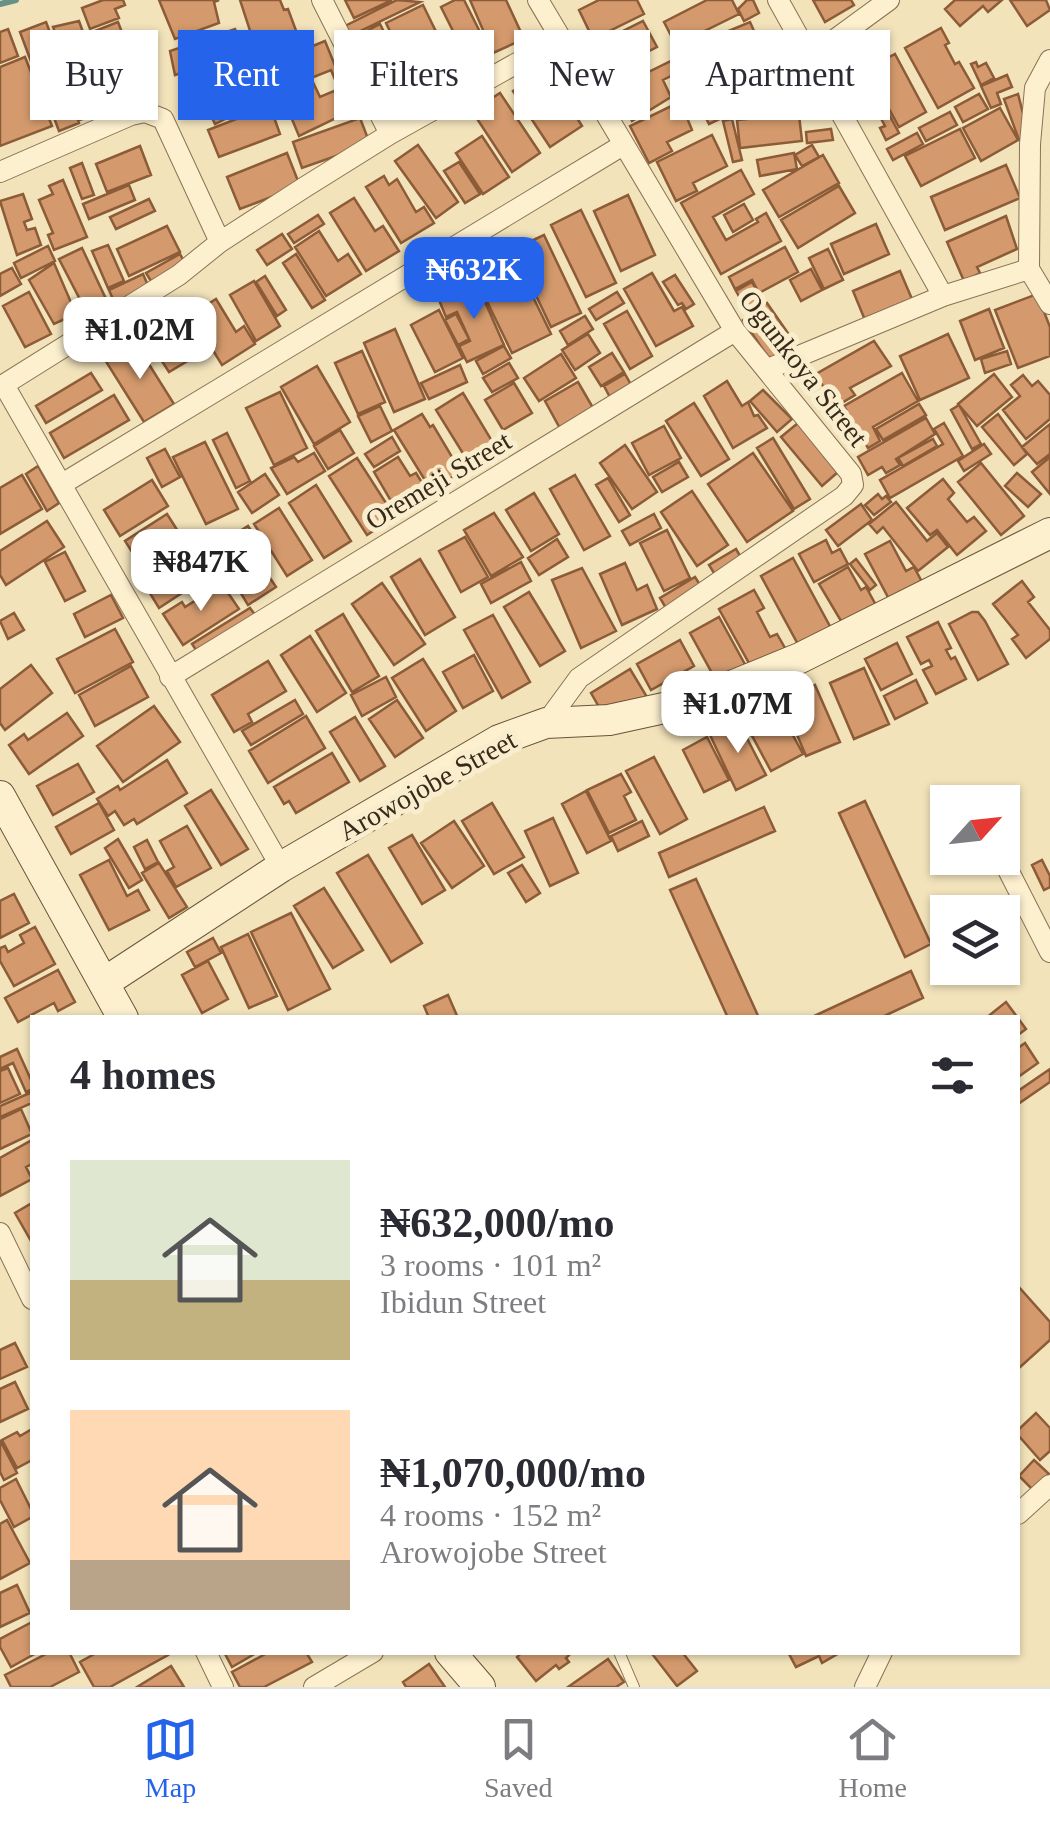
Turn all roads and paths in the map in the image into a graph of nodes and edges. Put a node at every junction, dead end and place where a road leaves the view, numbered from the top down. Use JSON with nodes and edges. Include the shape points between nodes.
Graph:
{"nodes":[{"id":1,"x":322,"y":0,"type":"edge"},
{"id":2,"x":538,"y":0,"type":"edge"},
{"id":3,"x":778,"y":0,"type":"edge"},
{"id":4,"x":889,"y":0,"type":"edge"},
{"id":5,"x":555,"y":30,"type":"edge"},
{"id":6,"x":795,"y":30,"type":"edge"},
{"id":7,"x":849,"y":30,"type":"edge"},
{"id":8,"x":1050,"y":60,"type":"edge"},
{"id":9,"x":514,"y":65,"type":"edge"},
{"id":10,"x":608,"y":120,"type":"edge"},
{"id":11,"x":845,"y":120,"type":"edge"},
{"id":12,"x":390,"y":134,"type":"junction"},
{"id":13,"x":623,"y":145,"type":"junction"},
{"id":14,"x":0,"y":172,"type":"edge"},
{"id":15,"x":220,"y":242,"type":"junction"},
{"id":16,"x":1030,"y":269,"type":"junction"},
{"id":17,"x":943,"y":296,"type":"junction"},
{"id":18,"x":1050,"y":304,"type":"edge"},
{"id":19,"x":735,"y":331,"type":"junction"},
{"id":20,"x":768,"y":369,"type":"junction"},
{"id":21,"x":2,"y":386,"type":"edge"},
{"id":22,"x":62,"y":484,"type":"junction"},
{"id":23,"x":1050,"y":533,"type":"edge"},
{"id":24,"x":170,"y":676,"type":"junction"},
{"id":25,"x":546,"y":723,"type":"junction"},
{"id":26,"x":0,"y":796,"type":"edge"},
{"id":27,"x":280,"y":867,"type":"junction"},
{"id":28,"x":1011,"y":875,"type":"edge"},
{"id":29,"x":1050,"y":952,"type":"edge"},
{"id":30,"x":105,"y":982,"type":"junction"},
{"id":31,"x":122,"y":1015,"type":"edge"},
{"id":32,"x":0,"y":1233,"type":"edge"},
{"id":33,"x":30,"y":1295,"type":"edge"},
{"id":34,"x":1050,"y":1485,"type":"edge"},
{"id":35,"x":1020,"y":1512,"type":"edge"},
{"id":36,"x":207,"y":1655,"type":"edge"},
{"id":37,"x":368,"y":1655,"type":"edge"},
{"id":38,"x":453,"y":1655,"type":"edge"},
{"id":39,"x":620,"y":1655,"type":"edge"},
{"id":40,"x":881,"y":1655,"type":"edge"},
{"id":41,"x":223,"y":1687,"type":"edge"},
{"id":42,"x":314,"y":1687,"type":"edge"},
{"id":43,"x":480,"y":1687,"type":"edge"},
{"id":44,"x":634,"y":1687,"type":"edge"},
{"id":45,"x":865,"y":1687,"type":"edge"}],
"edges":[{"from":1,"to":12,"type":"street"},
{"from":2,"to":5,"type":"street","name":"Ogunkoya Street"},
{"from":3,"to":6,"type":"street"},
{"from":4,"to":7,"type":"street"},
{"from":8,"to":16,"type":"street","via":[[1034,88]]},
{"from":9,"to":12,"type":"street"},
{"from":10,"to":13,"type":"street","name":"Ogunkoya Street"},
{"from":11,"to":17,"type":"street"},
{"from":12,"to":15,"type":"street"},
{"from":13,"to":19,"type":"street","name":"Ogunkoya Street"},
{"from":13,"to":22,"type":"street"},
{"from":14,"to":15,"type":"street","via":[[145,112],[163,118]]},
{"from":15,"to":21,"type":"street"},
{"from":16,"to":17,"type":"street"},
{"from":16,"to":18,"type":"street"},
{"from":17,"to":20,"type":"street"},
{"from":19,"to":20,"type":"street","name":"Ogunkoya Street"},
{"from":19,"to":24,"type":"street","name":"Oremeji Street"},
{"from":20,"to":25,"type":"street","name":"Ogunkoya Street","via":[[854,485],[579,678]]},
{"from":21,"to":22,"type":"street"},
{"from":22,"to":24,"type":"street"},
{"from":23,"to":25,"type":"street","name":"Arowojobe Street","via":[[730,688],[610,720]]},
{"from":24,"to":27,"type":"street"},
{"from":25,"to":27,"type":"street","name":"Arowojobe Street","via":[[499,740]]},
{"from":26,"to":30,"type":"street"},
{"from":27,"to":30,"type":"street","name":"Arowojobe Street"},
{"from":28,"to":29,"type":"street"},
{"from":30,"to":31,"type":"street"},
{"from":32,"to":33,"type":"street"},
{"from":34,"to":35,"type":"street"},
{"from":36,"to":41,"type":"street"},
{"from":37,"to":42,"type":"street"},
{"from":38,"to":43,"type":"street"},
{"from":39,"to":44,"type":"lane"},
{"from":40,"to":45,"type":"street"}]}
